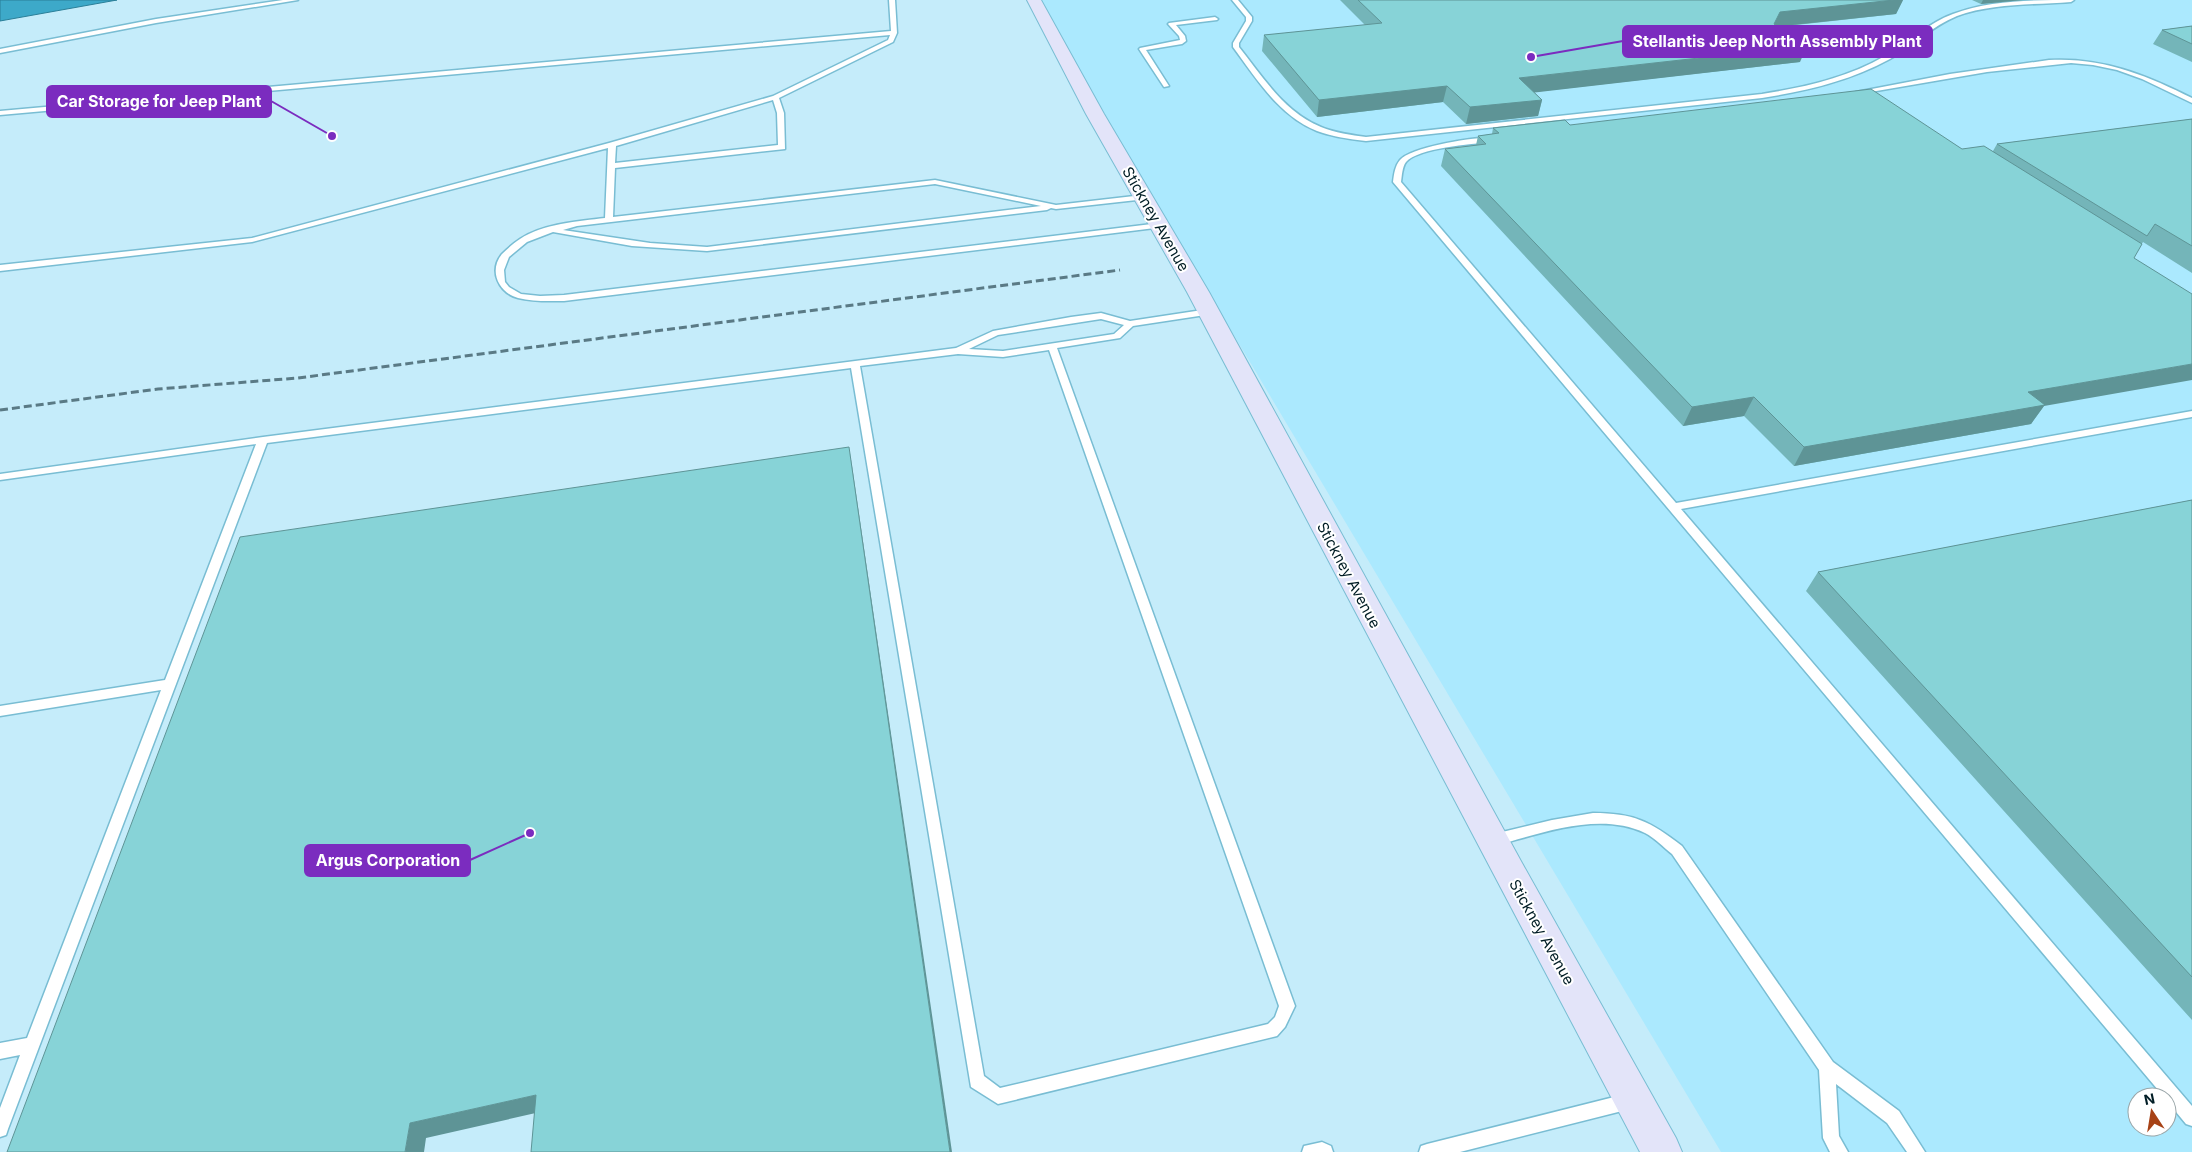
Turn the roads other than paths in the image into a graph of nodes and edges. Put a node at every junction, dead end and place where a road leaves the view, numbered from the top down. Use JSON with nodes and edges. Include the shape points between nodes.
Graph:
{"nodes":[{"id":1,"x":295,"y":0,"type":"edge"},
{"id":2,"x":892,"y":0,"type":"edge"},
{"id":3,"x":1034,"y":0,"type":"edge"},
{"id":4,"x":1235,"y":0,"type":"edge"},
{"id":5,"x":2071,"y":0,"type":"edge"},
{"id":6,"x":1215,"y":19,"type":"dead end"},
{"id":7,"x":894,"y":34,"type":"junction"},
{"id":8,"x":0,"y":51,"type":"edge"},
{"id":9,"x":1166,"y":86,"type":"dead end"},
{"id":10,"x":1864,"y":91,"type":"junction"},
{"id":11,"x":1846,"y":95,"type":"edge"},
{"id":12,"x":775,"y":97,"type":"junction"},
{"id":13,"x":1879,"y":99,"type":"edge"},
{"id":14,"x":2192,"y":101,"type":"edge"},
{"id":15,"x":0,"y":113,"type":"edge"},
{"id":16,"x":1506,"y":138,"type":"edge"},
{"id":17,"x":612,"y":145,"type":"junction"},
{"id":18,"x":612,"y":166,"type":"junction"},
{"id":19,"x":1144,"y":196,"type":"junction"},
{"id":20,"x":1056,"y":207,"type":"junction"},
{"id":21,"x":609,"y":220,"type":"junction"},
{"id":22,"x":1160,"y":225,"type":"junction"},
{"id":23,"x":550,"y":230,"type":"junction"},
{"id":24,"x":0,"y":268,"type":"edge"},
{"id":25,"x":1208,"y":312,"type":"junction"},
{"id":26,"x":1130,"y":324,"type":"junction"},
{"id":27,"x":1052,"y":346,"type":"junction"},
{"id":28,"x":958,"y":351,"type":"junction"},
{"id":29,"x":855,"y":364,"type":"junction"},
{"id":30,"x":2192,"y":414,"type":"edge"},
{"id":31,"x":263,"y":440,"type":"junction"},
{"id":32,"x":0,"y":477,"type":"edge"},
{"id":33,"x":1672,"y":507,"type":"junction"},
{"id":34,"x":170,"y":684,"type":"junction"},
{"id":35,"x":0,"y":711,"type":"edge"},
{"id":36,"x":1492,"y":840,"type":"junction"},
{"id":37,"x":32,"y":1045,"type":"junction"},
{"id":38,"x":0,"y":1051,"type":"edge"},
{"id":39,"x":1826,"y":1068,"type":"junction"},
{"id":40,"x":1634,"y":1100,"type":"junction"},
{"id":41,"x":2192,"y":1118,"type":"edge"},
{"id":42,"x":0,"y":1129,"type":"edge"},
{"id":43,"x":1310,"y":1152,"type":"edge"},
{"id":44,"x":1325,"y":1152,"type":"edge"},
{"id":45,"x":1427,"y":1152,"type":"edge"},
{"id":46,"x":1662,"y":1152,"type":"edge"},
{"id":47,"x":1840,"y":1152,"type":"edge"},
{"id":48,"x":1917,"y":1152,"type":"edge"}],
"edges":[{"from":1,"to":8,"type":"lane","via":[[156,21]]},
{"from":2,"to":7,"type":"lane"},
{"from":3,"to":19,"type":"street","name":"Stickney Avenue","via":[[1095,114]]},
{"from":4,"to":5,"type":"lane","via":[[1249,17],[1236,47],[1286,110],[1306,125],[1324,132],[1366,138],[1805,89],[1839,80],[1888,57],[1955,15]]},
{"from":6,"to":9,"type":"lane","via":[[1171,24],[1182,36],[1180,43],[1142,49]]},
{"from":7,"to":12,"type":"lane","via":[[891,41]]},
{"from":7,"to":15,"type":"lane"},
{"from":10,"to":11,"type":"lane"},
{"from":10,"to":13,"type":"lane"},
{"from":10,"to":14,"type":"lane","via":[[1945,76],[2069,61],[2125,70]]},
{"from":12,"to":17,"type":"lane"},
{"from":12,"to":18,"type":"lane","via":[[779,107],[782,147]]},
{"from":16,"to":33,"type":"lane","via":[[1457,144],[1421,153],[1404,160],[1397,182]]},
{"from":17,"to":18,"type":"lane"},
{"from":17,"to":24,"type":"lane","via":[[252,240]]},
{"from":18,"to":21,"type":"lane"},
{"from":19,"to":20,"type":"lane"},
{"from":19,"to":22,"type":"street","name":"Stickney Avenue"},
{"from":20,"to":21,"type":"lane","via":[[935,182]]},
{"from":20,"to":23,"type":"lane","via":[[707,249],[641,246]]},
{"from":21,"to":23,"type":"lane"},
{"from":22,"to":23,"type":"lane","via":[[564,298],[519,296],[506,289],[500,282],[504,256],[524,240]]},
{"from":22,"to":25,"type":"street","name":"Stickney Avenue"},
{"from":25,"to":26,"type":"lane"},
{"from":25,"to":36,"type":"street","name":"Stickney Avenue"},
{"from":26,"to":27,"type":"lane","via":[[1117,336]]},
{"from":26,"to":28,"type":"lane","via":[[1101,316],[1071,320],[996,333]]},
{"from":27,"to":28,"type":"lane","via":[[1004,354]]},
{"from":27,"to":29,"type":"lane","via":[[1287,1006],[1272,1031],[998,1096],[977,1081]]},
{"from":28,"to":29,"type":"lane"},
{"from":29,"to":31,"type":"lane"},
{"from":30,"to":33,"type":"lane"},
{"from":31,"to":32,"type":"lane"},
{"from":31,"to":34,"type":"lane"},
{"from":33,"to":41,"type":"lane"},
{"from":34,"to":35,"type":"lane"},
{"from":34,"to":37,"type":"lane"},
{"from":36,"to":39,"type":"lane","via":[[1593,818],[1619,818],[1649,829],[1677,850]]},
{"from":36,"to":40,"type":"street","name":"Stickney Avenue"},
{"from":37,"to":38,"type":"lane"},
{"from":37,"to":42,"type":"lane"},
{"from":39,"to":47,"type":"lane","via":[[1831,1138]]},
{"from":39,"to":48,"type":"lane","via":[[1893,1117]]},
{"from":40,"to":45,"type":"lane"},
{"from":40,"to":46,"type":"street","name":"Stickney Avenue"},
{"from":43,"to":44,"type":"lane"}]}
